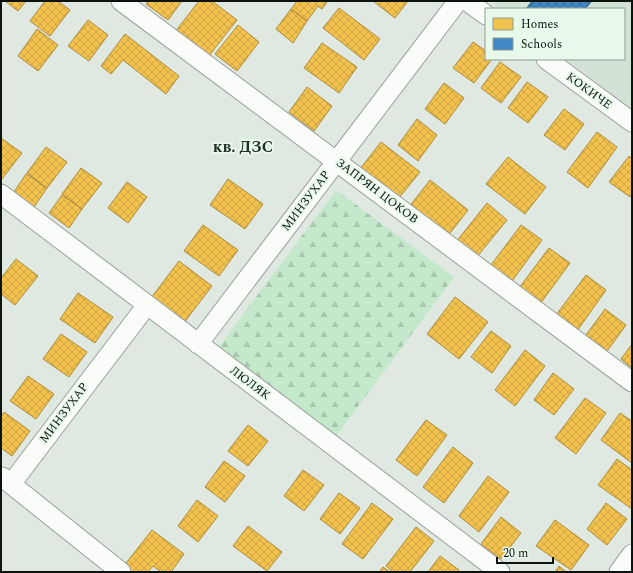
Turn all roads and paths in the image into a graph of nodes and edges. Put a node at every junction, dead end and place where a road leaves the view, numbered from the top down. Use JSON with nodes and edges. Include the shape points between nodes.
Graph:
{"nodes":[{"id":1,"x":121,"y":1,"type":"edge"},
{"id":2,"x":458,"y":1,"type":"edge"},
{"id":3,"x":467,"y":1,"type":"edge"},
{"id":4,"x":485,"y":14,"type":"edge"},
{"id":5,"x":547,"y":60,"type":"edge"},
{"id":6,"x":632,"y":122,"type":"edge"},
{"id":7,"x":336,"y":161,"type":"junction"},
{"id":8,"x":1,"y":194,"type":"edge"},
{"id":9,"x":147,"y":305,"type":"junction"},
{"id":10,"x":198,"y":344,"type":"junction"},
{"id":11,"x":632,"y":382,"type":"edge"},
{"id":12,"x":6,"y":480,"type":"edge"},
{"id":13,"x":632,"y":554,"type":"edge"},
{"id":14,"x":121,"y":572,"type":"edge"},
{"id":15,"x":500,"y":572,"type":"edge"},
{"id":16,"x":619,"y":572,"type":"edge"}],
"edges":[{"from":1,"to":7,"type":"street","name":"ЗАПРЯН ЦОКОВ"},
{"from":2,"to":7,"type":"street","name":"МИНЗУХАР"},
{"from":3,"to":4,"type":"street"},
{"from":5,"to":6,"type":"street","name":"КОКИЧЕ"},
{"from":7,"to":10,"type":"street","name":"МИНЗУХАР"},
{"from":7,"to":11,"type":"street","name":"ЗАПРЯН ЦОКОВ"},
{"from":8,"to":9,"type":"street","name":"ЛЮЛЯК"},
{"from":9,"to":10,"type":"street","name":"ЛЮЛЯК"},
{"from":9,"to":12,"type":"street","name":"МИНЗУХАР"},
{"from":10,"to":15,"type":"street","name":"ЛЮЛЯК"},
{"from":12,"to":14,"type":"street"},
{"from":13,"to":16,"type":"street"}]}
